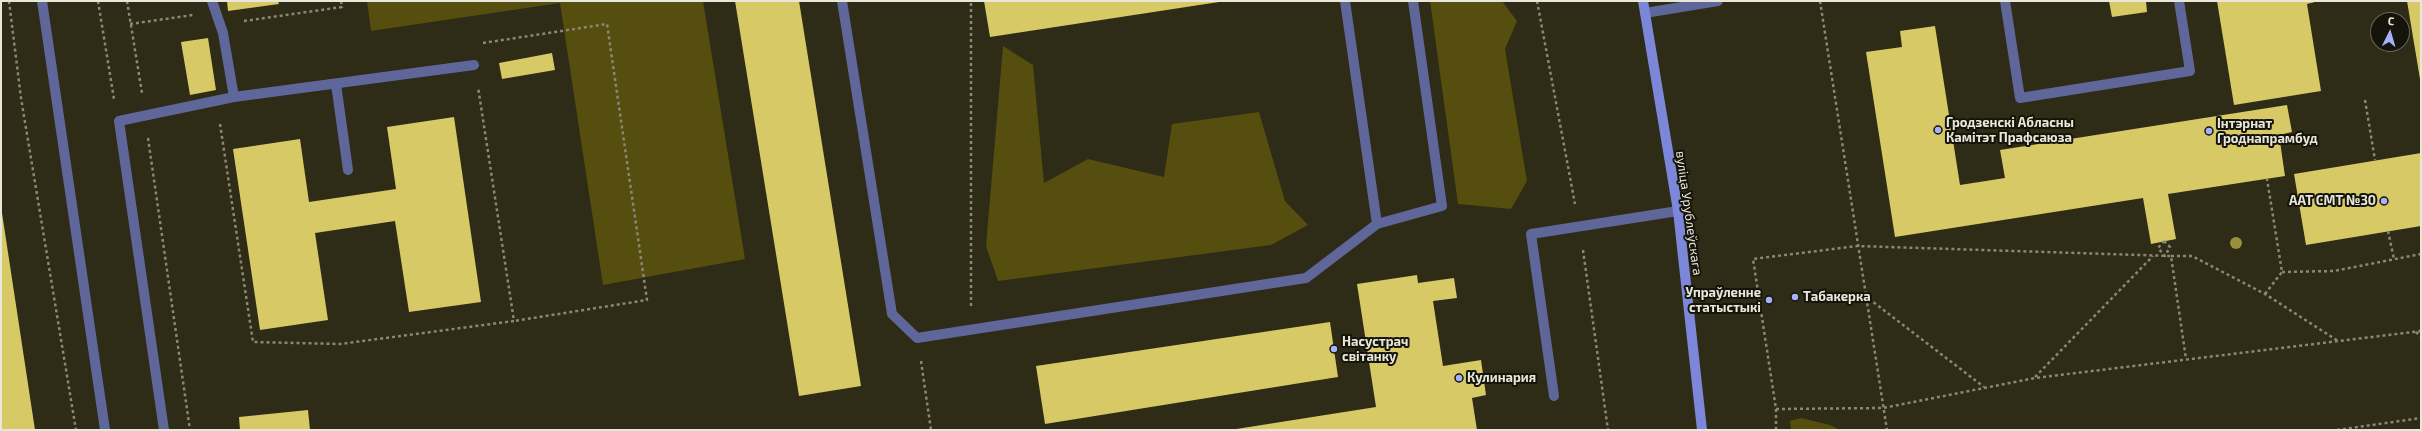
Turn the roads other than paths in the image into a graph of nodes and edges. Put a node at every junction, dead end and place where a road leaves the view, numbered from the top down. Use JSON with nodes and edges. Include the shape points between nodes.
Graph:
{"nodes":[{"id":1,"x":42,"y":1,"type":"edge"},
{"id":2,"x":212,"y":1,"type":"edge"},
{"id":3,"x":842,"y":1,"type":"edge"},
{"id":4,"x":1345,"y":1,"type":"edge"},
{"id":5,"x":1413,"y":1,"type":"edge"},
{"id":6,"x":1643,"y":1,"type":"edge"},
{"id":7,"x":1718,"y":1,"type":"edge"},
{"id":8,"x":2005,"y":1,"type":"edge"},
{"id":9,"x":2179,"y":1,"type":"edge"},
{"id":10,"x":1645,"y":13,"type":"junction"},
{"id":11,"x":474,"y":65,"type":"road end"},
{"id":12,"x":336,"y":84,"type":"junction"},
{"id":13,"x":234,"y":97,"type":"junction"},
{"id":14,"x":348,"y":170,"type":"dead end"},
{"id":15,"x":1678,"y":211,"type":"junction"},
{"id":16,"x":1377,"y":224,"type":"junction"},
{"id":17,"x":1554,"y":396,"type":"dead end"},
{"id":18,"x":105,"y":430,"type":"edge"},
{"id":19,"x":164,"y":430,"type":"edge"},
{"id":20,"x":1702,"y":430,"type":"edge"}],
"edges":[{"from":1,"to":18,"type":"street"},
{"from":2,"to":13,"type":"street","via":[[220,24]]},
{"from":3,"to":16,"type":"street","via":[[892,314],[918,338],[1306,278]]},
{"from":4,"to":16,"type":"street"},
{"from":5,"to":16,"type":"street","via":[[1442,206]]},
{"from":6,"to":10,"type":"main road","name":"вуліца Урублеўскага"},
{"from":7,"to":10,"type":"street"},
{"from":8,"to":9,"type":"street","via":[[2020,98],[2190,71]]},
{"from":10,"to":15,"type":"main road","name":"вуліца Урублеўскага"},
{"from":11,"to":12,"type":"street"},
{"from":12,"to":13,"type":"street"},
{"from":12,"to":14,"type":"street"},
{"from":13,"to":19,"type":"street","via":[[119,121]]},
{"from":15,"to":17,"type":"street","via":[[1531,234]]},
{"from":15,"to":20,"type":"main road","name":"вуліца Урублеўскага"}]}
